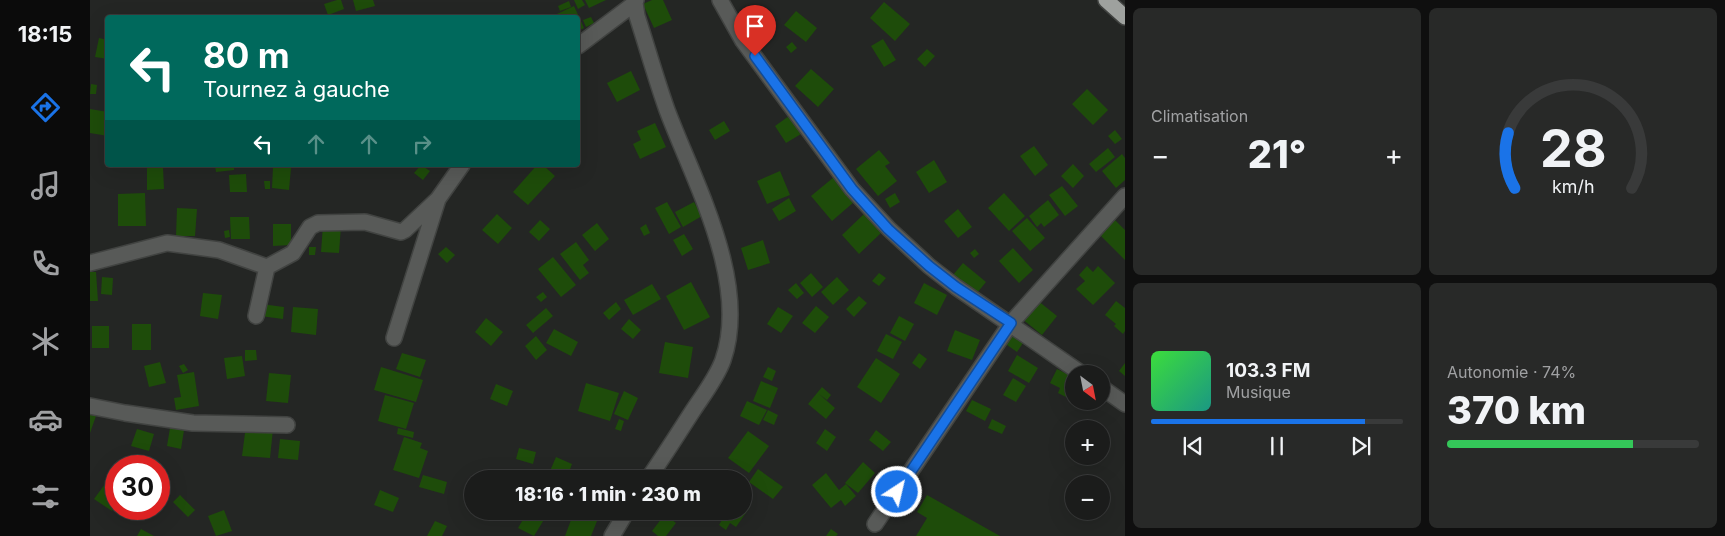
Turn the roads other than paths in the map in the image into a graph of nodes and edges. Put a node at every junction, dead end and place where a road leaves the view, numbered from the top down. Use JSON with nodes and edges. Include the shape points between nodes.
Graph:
{"nodes":[{"id":1,"x":720,"y":0,"type":"edge"},
{"id":2,"x":1106,"y":0,"type":"edge"},
{"id":3,"x":636,"y":2,"type":"edge"},
{"id":4,"x":1125,"y":17,"type":"edge"},
{"id":5,"x":580,"y":44,"type":"edge"},
{"id":6,"x":461,"y":167,"type":"edge"},
{"id":7,"x":1125,"y":196,"type":"edge"},
{"id":8,"x":438,"y":199,"type":"junction"},
{"id":9,"x":90,"y":263,"type":"edge"},
{"id":10,"x":267,"y":267,"type":"junction"},
{"id":11,"x":256,"y":316,"type":"dead end"},
{"id":12,"x":1011,"y":323,"type":"junction"},
{"id":13,"x":394,"y":338,"type":"dead end"},
{"id":14,"x":1069,"y":365,"type":"edge"},
{"id":15,"x":1110,"y":393,"type":"edge"},
{"id":16,"x":1125,"y":404,"type":"edge"},
{"id":17,"x":90,"y":406,"type":"edge"},
{"id":18,"x":286,"y":426,"type":"dead end"},
{"id":19,"x":654,"y":470,"type":"edge"},
{"id":20,"x":622,"y":520,"type":"edge"},
{"id":21,"x":875,"y":524,"type":"dead end"},
{"id":22,"x":612,"y":536,"type":"edge"}],
"edges":[{"from":1,"to":12,"type":"street","via":[[743,41],[852,189],[888,229],[956,287]]},
{"from":2,"to":4,"type":"highway"},
{"from":3,"to":5,"type":"street"},
{"from":3,"to":19,"type":"street","via":[[637,16],[667,110],[723,257],[730,325],[722,362]]},
{"from":6,"to":8,"type":"street"},
{"from":7,"to":12,"type":"street"},
{"from":8,"to":10,"type":"street","via":[[401,232],[365,222],[318,223],[310,227],[292,253]]},
{"from":8,"to":13,"type":"street"},
{"from":9,"to":10,"type":"street","via":[[167,243],[219,250]]},
{"from":10,"to":11,"type":"street"},
{"from":12,"to":14,"type":"street"},
{"from":12,"to":21,"type":"street"},
{"from":15,"to":16,"type":"street"},
{"from":17,"to":18,"type":"street","via":[[193,423]]},
{"from":20,"to":22,"type":"street"}]}
